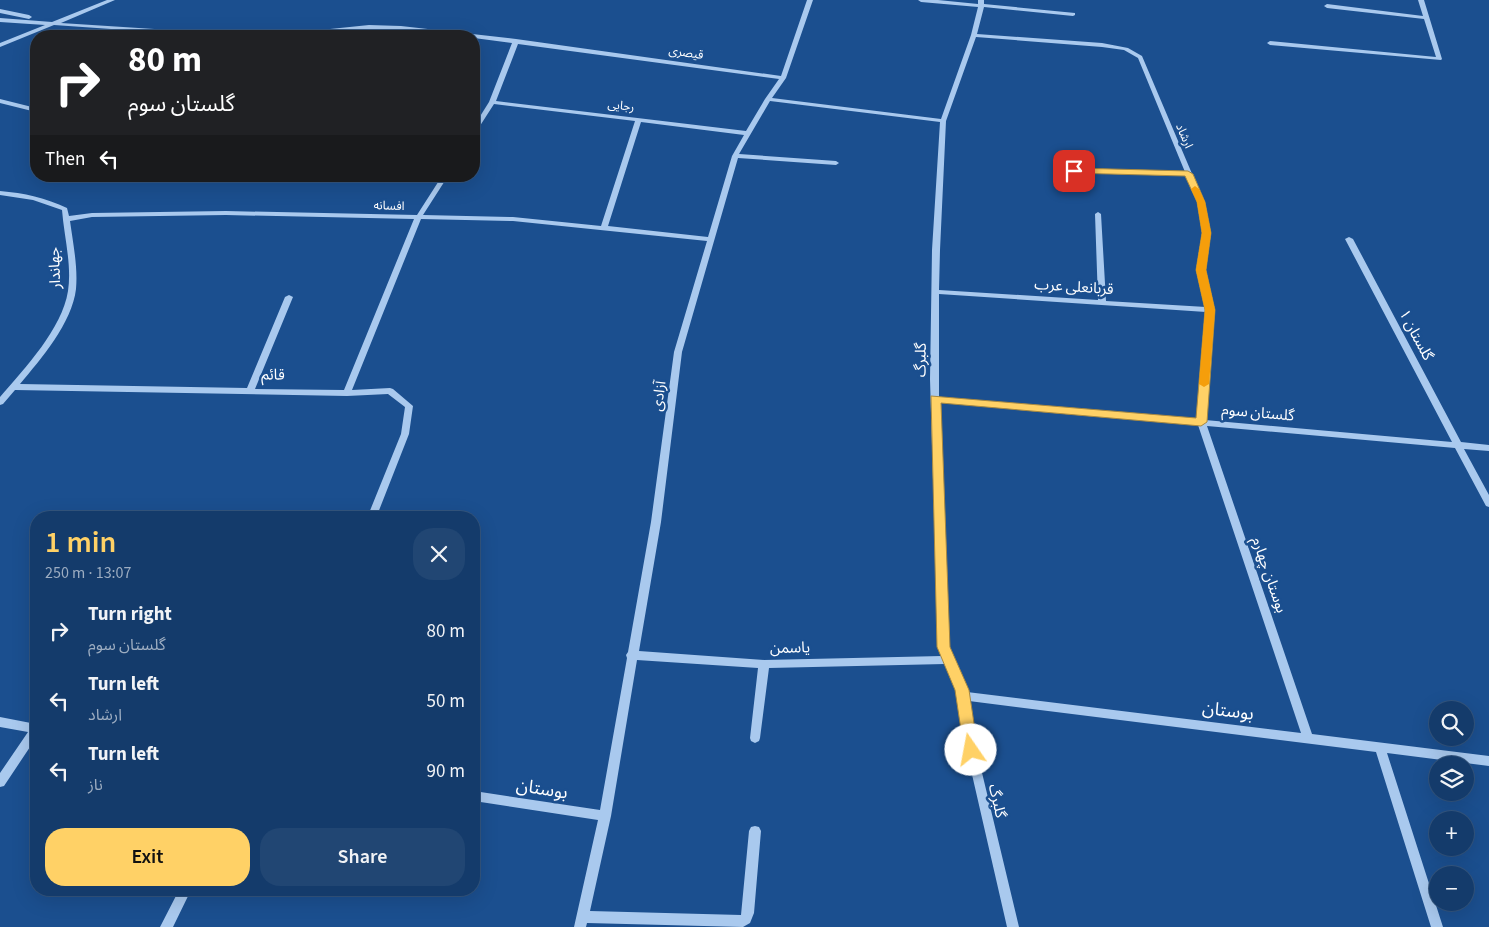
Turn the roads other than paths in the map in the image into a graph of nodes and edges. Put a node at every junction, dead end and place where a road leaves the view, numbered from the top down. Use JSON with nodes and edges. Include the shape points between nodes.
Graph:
{"nodes":[{"id":1,"x":112,"y":0,"type":"edge"},
{"id":2,"x":810,"y":0,"type":"edge"},
{"id":3,"x":921,"y":0,"type":"edge"},
{"id":4,"x":1421,"y":0,"type":"edge"},
{"id":5,"x":981,"y":4,"type":"edge"},
{"id":6,"x":1327,"y":6,"type":"dead end"},
{"id":7,"x":0,"y":11,"type":"edge"},
{"id":8,"x":1073,"y":14,"type":"dead end"},
{"id":9,"x":1427,"y":18,"type":"junction"},
{"id":10,"x":0,"y":20,"type":"edge"},
{"id":11,"x":54,"y":23,"type":"junction"},
{"id":12,"x":37,"y":30,"type":"edge"},
{"id":13,"x":150,"y":30,"type":"edge"},
{"id":14,"x":337,"y":30,"type":"edge"},
{"id":15,"x":419,"y":30,"type":"edge"},
{"id":16,"x":30,"y":33,"type":"edge"},
{"id":17,"x":974,"y":36,"type":"junction"},
{"id":18,"x":480,"y":37,"type":"edge"},
{"id":19,"x":516,"y":42,"type":"junction"},
{"id":20,"x":1270,"y":43,"type":"dead end"},
{"id":21,"x":0,"y":45,"type":"edge"},
{"id":22,"x":783,"y":78,"type":"junction"},
{"id":23,"x":768,"y":99,"type":"junction"},
{"id":24,"x":0,"y":101,"type":"edge"},
{"id":25,"x":492,"y":102,"type":"junction"},
{"id":26,"x":30,"y":108,"type":"edge"},
{"id":27,"x":639,"y":120,"type":"junction"},
{"id":28,"x":943,"y":120,"type":"junction"},
{"id":29,"x":480,"y":121,"type":"edge"},
{"id":30,"x":747,"y":133,"type":"junction"},
{"id":31,"x":735,"y":156,"type":"junction"},
{"id":32,"x":836,"y":163,"type":"dead end"},
{"id":33,"x":1074,"y":171,"type":"dead end"},
{"id":34,"x":1188,"y":174,"type":"junction"},
{"id":35,"x":441,"y":182,"type":"edge"},
{"id":36,"x":0,"y":193,"type":"edge"},
{"id":37,"x":1098,"y":214,"type":"dead end"},
{"id":38,"x":418,"y":218,"type":"junction"},
{"id":39,"x":66,"y":219,"type":"junction"},
{"id":40,"x":604,"y":228,"type":"junction"},
{"id":41,"x":711,"y":238,"type":"junction"},
{"id":42,"x":1349,"y":239,"type":"dead end"},
{"id":43,"x":936,"y":292,"type":"junction"},
{"id":44,"x":289,"y":297,"type":"dead end"},
{"id":45,"x":1102,"y":303,"type":"junction"},
{"id":46,"x":1210,"y":310,"type":"junction"},
{"id":47,"x":13,"y":387,"type":"junction"},
{"id":48,"x":250,"y":391,"type":"junction"},
{"id":49,"x":347,"y":393,"type":"junction"},
{"id":50,"x":935,"y":399,"type":"junction"},
{"id":51,"x":0,"y":402,"type":"edge"},
{"id":52,"x":1201,"y":422,"type":"junction"},
{"id":53,"x":1459,"y":444,"type":"junction"},
{"id":54,"x":1489,"y":448,"type":"edge"},
{"id":55,"x":1489,"y":504,"type":"edge"},
{"id":56,"x":374,"y":511,"type":"edge"},
{"id":57,"x":631,"y":655,"type":"junction"},
{"id":58,"x":949,"y":660,"type":"junction"},
{"id":59,"x":764,"y":664,"type":"junction"},
{"id":60,"x":963,"y":696,"type":"junction"},
{"id":61,"x":0,"y":722,"type":"edge"},
{"id":62,"x":30,"y":728,"type":"edge"},
{"id":63,"x":30,"y":738,"type":"edge"},
{"id":64,"x":755,"y":738,"type":"dead end"},
{"id":65,"x":1308,"y":738,"type":"junction"},
{"id":66,"x":1380,"y":748,"type":"junction"},
{"id":67,"x":1489,"y":761,"type":"edge"},
{"id":68,"x":0,"y":782,"type":"edge"},
{"id":69,"x":480,"y":797,"type":"edge"},
{"id":70,"x":605,"y":816,"type":"junction"},
{"id":71,"x":755,"y":832,"type":"dead end"},
{"id":72,"x":182,"y":896,"type":"edge"},
{"id":73,"x":581,"y":922,"type":"edge"},
{"id":74,"x":166,"y":927,"type":"edge"},
{"id":75,"x":1012,"y":927,"type":"edge"},
{"id":76,"x":1436,"y":927,"type":"edge"}],
"edges":[{"from":1,"to":11,"type":"street"},
{"from":2,"to":22,"type":"street","name":"آزادی"},
{"from":3,"to":5,"type":"street"},
{"from":4,"to":9,"type":"street"},
{"from":5,"to":8,"type":"street"},
{"from":5,"to":17,"type":"street","name":"گلبرگ"},
{"from":6,"to":9,"type":"street"},
{"from":7,"to":11,"type":"street"},
{"from":9,"to":20,"type":"street","via":[[1439,59]]},
{"from":10,"to":11,"type":"street"},
{"from":11,"to":12,"type":"street"},
{"from":11,"to":13,"type":"street"},
{"from":14,"to":15,"type":"street","name":"قیصری","via":[[369,27]]},
{"from":16,"to":21,"type":"street"},
{"from":17,"to":28,"type":"street","name":"گلبرگ"},
{"from":17,"to":34,"type":"street","name":"ارشاد","via":[[1126,48],[1140,57]]},
{"from":18,"to":19,"type":"street","name":"قیصری"},
{"from":19,"to":22,"type":"street","name":"قیصری"},
{"from":19,"to":25,"type":"street"},
{"from":22,"to":23,"type":"street","name":"آزادی"},
{"from":23,"to":28,"type":"street"},
{"from":23,"to":30,"type":"street","name":"آزادی"},
{"from":24,"to":26,"type":"street"},
{"from":25,"to":27,"type":"street","name":"رجایی"},
{"from":25,"to":29,"type":"street"},
{"from":27,"to":30,"type":"street","name":"رجایی"},
{"from":27,"to":40,"type":"street"},
{"from":28,"to":43,"type":"street","name":"گلبرگ"},
{"from":30,"to":31,"type":"street","name":"آزادی"},
{"from":31,"to":32,"type":"street"},
{"from":31,"to":41,"type":"street","name":"آزادی"},
{"from":33,"to":34,"type":"street"},
{"from":34,"to":46,"type":"street","name":"ارشاد","via":[[1201,202],[1206,233],[1201,270]]},
{"from":35,"to":38,"type":"street"},
{"from":36,"to":39,"type":"street","via":[[49,201],[64,209]]},
{"from":37,"to":45,"type":"street"},
{"from":38,"to":39,"type":"street","name":"افسانه","via":[[226,212],[92,215]]},
{"from":38,"to":40,"type":"street","name":"افسانه","via":[[513,219]]},
{"from":38,"to":49,"type":"street"},
{"from":39,"to":47,"type":"street","name":"جهاندار","via":[[72,290],[60,322]]},
{"from":40,"to":41,"type":"street","name":"افسانه"},
{"from":41,"to":57,"type":"street","name":"آزادی","via":[[678,352],[656,522]]},
{"from":42,"to":53,"type":"street","name":"گلستان ۱"},
{"from":43,"to":45,"type":"street","name":"قربانعلی عرب"},
{"from":43,"to":50,"type":"street","name":"گلبرگ"},
{"from":44,"to":48,"type":"street"},
{"from":45,"to":46,"type":"street","name":"قربانعلی عرب"},
{"from":46,"to":52,"type":"street","name":"ارشاد"},
{"from":47,"to":48,"type":"street","name":"قائم"},
{"from":47,"to":51,"type":"street","name":"جهاندار"},
{"from":48,"to":49,"type":"street","name":"قائم"},
{"from":49,"to":56,"type":"street","name":"قائم","via":[[390,391],[409,406],[405,434]]},
{"from":50,"to":52,"type":"street","name":"گلستان سوم"},
{"from":50,"to":58,"type":"street","name":"گلبرگ","via":[[943,647]]},
{"from":52,"to":53,"type":"street","name":"گلستان سوم"},
{"from":52,"to":65,"type":"street","name":"بوستان چهارم"},
{"from":53,"to":54,"type":"street","name":"گلستان سوم"},
{"from":53,"to":55,"type":"street","name":"گلستان ۱"},
{"from":57,"to":59,"type":"street","name":"یاسمن"},
{"from":57,"to":70,"type":"street","name":"آزادی"},
{"from":58,"to":59,"type":"street","name":"یاسمن"},
{"from":58,"to":60,"type":"street","name":"گلبرگ"},
{"from":59,"to":64,"type":"street"},
{"from":60,"to":65,"type":"street","name":"بوستان"},
{"from":60,"to":75,"type":"street","name":"گلبرگ","via":[[967,731]]},
{"from":61,"to":62,"type":"street"},
{"from":63,"to":68,"type":"street"},
{"from":65,"to":66,"type":"street","name":"بوستان"},
{"from":66,"to":67,"type":"street","name":"بوستان"},
{"from":66,"to":76,"type":"street"},
{"from":69,"to":70,"type":"street","name":"بوستان"},
{"from":70,"to":73,"type":"street","name":"آزادی"},
{"from":71,"to":73,"type":"street","via":[[746,919],[740,922]]},
{"from":72,"to":74,"type":"street"}]}
